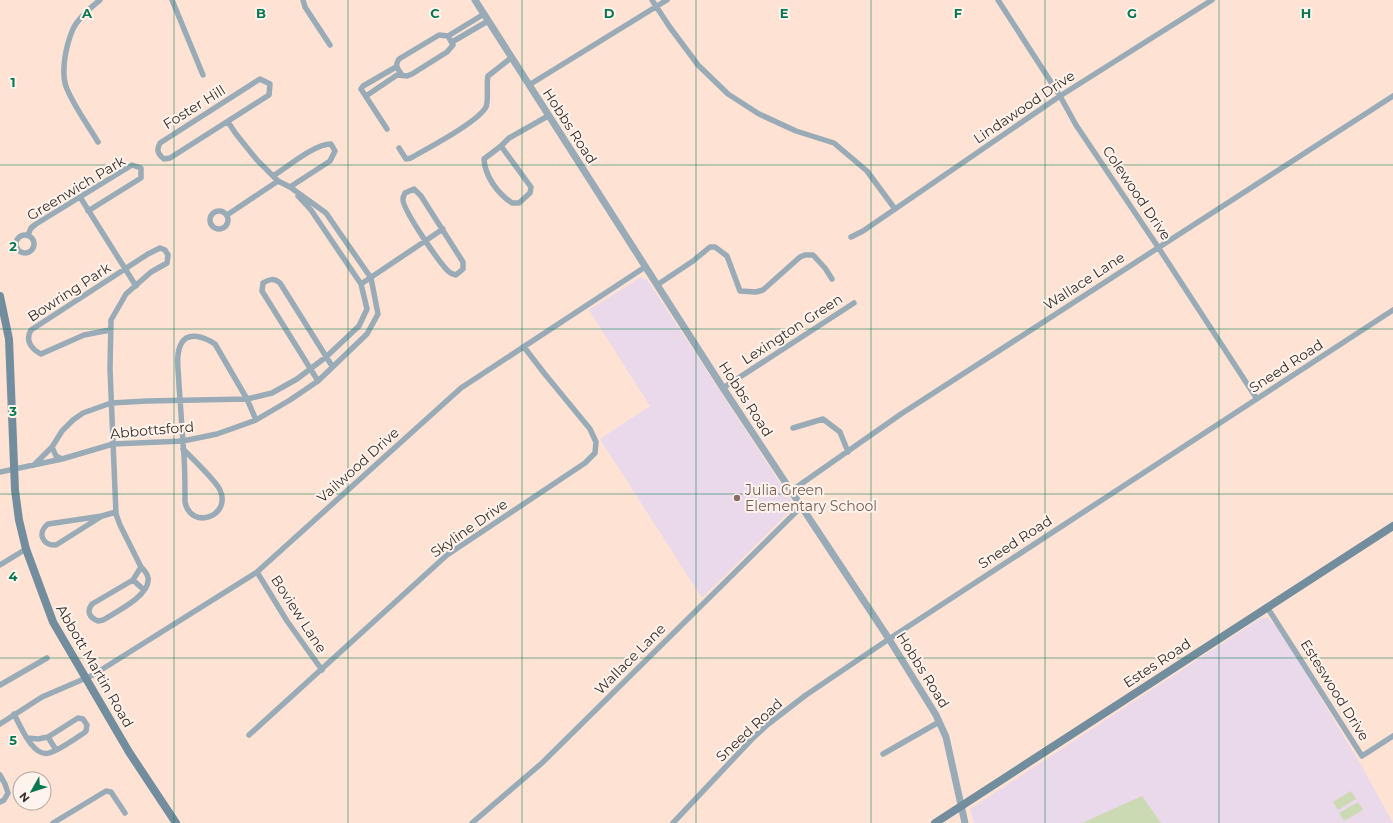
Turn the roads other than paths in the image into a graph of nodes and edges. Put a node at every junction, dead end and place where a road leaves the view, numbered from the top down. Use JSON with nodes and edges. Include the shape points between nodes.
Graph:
{"nodes":[{"id":1,"x":100,"y":0,"type":"edge"},
{"id":2,"x":172,"y":0,"type":"edge"},
{"id":3,"x":303,"y":0,"type":"edge"},
{"id":4,"x":476,"y":0,"type":"edge"},
{"id":5,"x":652,"y":0,"type":"edge"},
{"id":6,"x":667,"y":0,"type":"edge"},
{"id":7,"x":998,"y":0,"type":"edge"},
{"id":8,"x":1212,"y":0,"type":"edge"},
{"id":9,"x":656,"y":7,"type":"junction"},
{"id":10,"x":484,"y":14,"type":"junction"},
{"id":11,"x":488,"y":21,"type":"junction"},
{"id":12,"x":448,"y":36,"type":"junction"},
{"id":13,"x":452,"y":42,"type":"junction"},
{"id":14,"x":330,"y":45,"type":"dead end"},
{"id":15,"x":512,"y":58,"type":"junction"},
{"id":16,"x":396,"y":67,"type":"junction"},
{"id":17,"x":203,"y":75,"type":"dead end"},
{"id":18,"x":402,"y":75,"type":"junction"},
{"id":19,"x":529,"y":85,"type":"junction"},
{"id":20,"x":366,"y":96,"type":"junction"},
{"id":21,"x":1060,"y":96,"type":"junction"},
{"id":22,"x":1393,"y":96,"type":"edge"},
{"id":23,"x":548,"y":116,"type":"junction"},
{"id":24,"x":228,"y":122,"type":"junction"},
{"id":25,"x":387,"y":129,"type":"dead end"},
{"id":26,"x":98,"y":142,"type":"dead end"},
{"id":27,"x":501,"y":146,"type":"junction"},
{"id":28,"x":399,"y":148,"type":"dead end"},
{"id":29,"x":273,"y":176,"type":"junction"},
{"id":30,"x":278,"y":181,"type":"junction"},
{"id":31,"x":290,"y":187,"type":"junction"},
{"id":32,"x":80,"y":197,"type":"junction"},
{"id":33,"x":895,"y":209,"type":"junction"},
{"id":34,"x":88,"y":211,"type":"junction"},
{"id":35,"x":227,"y":216,"type":"dead end"},
{"id":36,"x":443,"y":229,"type":"junction"},
{"id":37,"x":28,"y":235,"type":"dead end"},
{"id":38,"x":851,"y":237,"type":"dead end"},
{"id":39,"x":426,"y":241,"type":"junction"},
{"id":40,"x":1158,"y":248,"type":"junction"},
{"id":41,"x":645,"y":267,"type":"junction"},
{"id":42,"x":125,"y":270,"type":"junction"},
{"id":43,"x":371,"y":278,"type":"junction"},
{"id":44,"x":832,"y":279,"type":"dead end"},
{"id":45,"x":361,"y":284,"type":"junction"},
{"id":46,"x":657,"y":285,"type":"junction"},
{"id":47,"x":136,"y":286,"type":"junction"},
{"id":48,"x":0,"y":296,"type":"edge"},
{"id":49,"x":854,"y":303,"type":"dead end"},
{"id":50,"x":1393,"y":310,"type":"edge"},
{"id":51,"x":110,"y":330,"type":"junction"},
{"id":52,"x":524,"y":347,"type":"junction"},
{"id":53,"x":326,"y":357,"type":"junction"},
{"id":54,"x":332,"y":366,"type":"junction"},
{"id":55,"x":310,"y":369,"type":"junction"},
{"id":56,"x":318,"y":381,"type":"junction"},
{"id":57,"x":722,"y":388,"type":"junction"},
{"id":58,"x":247,"y":399,"type":"junction"},
{"id":59,"x":1257,"y":400,"type":"junction"},
{"id":60,"x":180,"y":401,"type":"junction"},
{"id":61,"x":111,"y":403,"type":"junction"},
{"id":62,"x":256,"y":420,"type":"junction"},
{"id":63,"x":793,"y":428,"type":"dead end"},
{"id":64,"x":183,"y":441,"type":"junction"},
{"id":65,"x":113,"y":444,"type":"junction"},
{"id":66,"x":52,"y":447,"type":"junction"},
{"id":67,"x":183,"y":449,"type":"junction"},
{"id":68,"x":848,"y":452,"type":"junction"},
{"id":69,"x":62,"y":459,"type":"junction"},
{"id":70,"x":34,"y":466,"type":"junction"},
{"id":71,"x":14,"y":470,"type":"junction"},
{"id":72,"x":0,"y":472,"type":"edge"},
{"id":73,"x":791,"y":491,"type":"junction"},
{"id":74,"x":801,"y":507,"type":"junction"},
{"id":75,"x":116,"y":512,"type":"junction"},
{"id":76,"x":102,"y":516,"type":"junction"},
{"id":77,"x":1393,"y":526,"type":"edge"},
{"id":78,"x":26,"y":549,"type":"junction"},
{"id":79,"x":0,"y":565,"type":"edge"},
{"id":80,"x":141,"y":567,"type":"junction"},
{"id":81,"x":257,"y":572,"type":"junction"},
{"id":82,"x":134,"y":580,"type":"junction"},
{"id":83,"x":144,"y":590,"type":"junction"},
{"id":84,"x":1267,"y":607,"type":"junction"},
{"id":85,"x":889,"y":639,"type":"junction"},
{"id":86,"x":47,"y":658,"type":"dead end"},
{"id":87,"x":322,"y":670,"type":"junction"},
{"id":88,"x":86,"y":678,"type":"junction"},
{"id":89,"x":0,"y":685,"type":"edge"},
{"id":90,"x":14,"y":714,"type":"junction"},
{"id":91,"x":939,"y":722,"type":"junction"},
{"id":92,"x":0,"y":724,"type":"edge"},
{"id":93,"x":249,"y":735,"type":"dead end"},
{"id":94,"x":1393,"y":736,"type":"edge"},
{"id":95,"x":48,"y":737,"type":"junction"},
{"id":96,"x":28,"y":738,"type":"junction"},
{"id":97,"x":56,"y":750,"type":"junction"},
{"id":98,"x":883,"y":754,"type":"dead end"},
{"id":99,"x":0,"y":775,"type":"edge"},
{"id":100,"x":0,"y":802,"type":"edge"},
{"id":101,"x":961,"y":806,"type":"junction"},
{"id":102,"x":124,"y":813,"type":"dead end"},
{"id":103,"x":63,"y":817,"type":"junction"},
{"id":104,"x":53,"y":823,"type":"edge"},
{"id":105,"x":66,"y":823,"type":"edge"},
{"id":106,"x":176,"y":823,"type":"edge"},
{"id":107,"x":472,"y":823,"type":"edge"},
{"id":108,"x":673,"y":823,"type":"edge"},
{"id":109,"x":935,"y":823,"type":"edge"},
{"id":110,"x":965,"y":823,"type":"edge"}],
"edges":[{"from":1,"to":26,"type":"street","via":[[88,9],[73,29],[63,70],[66,88]]},
{"from":2,"to":17,"type":"street"},
{"from":3,"to":14,"type":"street"},
{"from":4,"to":10,"type":"street","name":"Hobbs Road"},
{"from":5,"to":9,"type":"street"},
{"from":6,"to":9,"type":"street"},
{"from":7,"to":21,"type":"street","name":"Colewood Drive"},
{"from":8,"to":21,"type":"street","name":"Lindawood Drive"},
{"from":9,"to":19,"type":"street"},
{"from":9,"to":33,"type":"street","via":[[698,65],[728,94],[759,114],[796,131],[834,143],[867,172]]},
{"from":10,"to":11,"type":"street","name":"Hobbs Road"},
{"from":10,"to":12,"type":"street"},
{"from":11,"to":13,"type":"street"},
{"from":11,"to":15,"type":"street","name":"Hobbs Road"},
{"from":12,"to":13,"type":"street"},
{"from":12,"to":16,"type":"street","via":[[439,35],[399,59]]},
{"from":13,"to":18,"type":"street","via":[[448,52],[412,74]]},
{"from":15,"to":19,"type":"street","name":"Hobbs Road"},
{"from":15,"to":28,"type":"street","via":[[488,76],[487,105],[481,114],[411,158],[406,159]]},
{"from":16,"to":18,"type":"street"},
{"from":16,"to":20,"type":"street","via":[[363,86],[361,89]]},
{"from":18,"to":20,"type":"street","via":[[397,75]]},
{"from":19,"to":23,"type":"street","name":"Hobbs Road"},
{"from":20,"to":25,"type":"street"},
{"from":21,"to":33,"type":"street","name":"Lindawood Drive"},
{"from":21,"to":40,"type":"street","name":"Colewood Drive","via":[[1076,125]]},
{"from":22,"to":40,"type":"street","name":"Wallace Lane"},
{"from":23,"to":27,"type":"street","via":[[509,138]]},
{"from":23,"to":41,"type":"street","name":"Hobbs Road"},
{"from":24,"to":24,"type":"street","name":"Foster Hill","via":[[269,95],[270,84],[260,79],[160,143],[157,150],[164,159],[170,158]]},
{"from":24,"to":29,"type":"street","name":"Abbottsford","via":[[257,160]]},
{"from":27,"to":27,"type":"street","via":[[531,187],[530,193],[519,203],[506,200],[484,167],[484,158]]},
{"from":29,"to":30,"type":"street","name":"Abbottsford"},
{"from":29,"to":31,"type":"street","via":[[302,157],[326,144],[331,144],[335,151],[330,161]]},
{"from":30,"to":31,"type":"street","name":"Abbottsford"},
{"from":30,"to":35,"type":"street"},
{"from":31,"to":43,"type":"street","name":"Abbottsford","via":[[326,213]]},
{"from":31,"to":45,"type":"street","name":"Abbottsford","via":[[311,210]]},
{"from":32,"to":34,"type":"street","name":"Bowring Park"},
{"from":32,"to":34,"type":"street","name":"Greenwich Park","via":[[132,165],[141,168],[141,178]]},
{"from":32,"to":37,"type":"street","name":"Greenwich Park","via":[[36,224]]},
{"from":33,"to":38,"type":"street","name":"Lindawood Drive"},
{"from":34,"to":42,"type":"street","name":"Bowring Park"},
{"from":36,"to":39,"type":"street"},
{"from":36,"to":39,"type":"street","via":[[463,262],[460,273],[456,275],[449,272]]},
{"from":36,"to":39,"type":"street","via":[[421,196],[414,188],[409,190],[403,200]]},
{"from":39,"to":43,"type":"street"},
{"from":40,"to":59,"type":"street","name":"Colewood Drive"},
{"from":40,"to":68,"type":"street","name":"Wallace Lane","via":[[901,414]]},
{"from":41,"to":46,"type":"street","name":"Hobbs Road"},
{"from":41,"to":52,"type":"street","name":"Vailwood Drive"},
{"from":42,"to":47,"type":"street","name":"Bowring Park"},
{"from":42,"to":47,"type":"street","name":"Bowring Park","via":[[160,248],[165,250],[168,255],[167,263],[151,272]]},
{"from":42,"to":51,"type":"street","name":"Bowring Park","via":[[31,330],[28,335],[33,350],[41,354],[84,335]]},
{"from":43,"to":45,"type":"street"},
{"from":43,"to":54,"type":"street","name":"Abbottsford","via":[[378,314],[367,334]]},
{"from":44,"to":46,"type":"street","via":[[813,255],[805,255],[762,290],[740,291],[727,256],[715,247],[710,247]]},
{"from":45,"to":53,"type":"street","name":"Abbottsford","via":[[366,309],[359,326]]},
{"from":46,"to":57,"type":"street","name":"Hobbs Road"},
{"from":47,"to":51,"type":"street","name":"Bowring Park","via":[[126,294],[111,320]]},
{"from":48,"to":71,"type":"main road","name":"Abbott Martin Road","via":[[9,339]]},
{"from":49,"to":57,"type":"street","name":"Lexington Green"},
{"from":50,"to":59,"type":"street","name":"Sneed Road"},
{"from":51,"to":61,"type":"street","name":"Bowring Park"},
{"from":52,"to":81,"type":"street","name":"Vailwood Drive","via":[[461,388]]},
{"from":52,"to":87,"type":"street","name":"Skyline Drive","via":[[590,429],[596,442],[595,453],[585,463],[447,556]]},
{"from":53,"to":54,"type":"street"},
{"from":53,"to":55,"type":"street","name":"Abbottsford"},
{"from":53,"to":55,"type":"street","via":[[280,283],[272,279],[263,283],[262,291]]},
{"from":54,"to":56,"type":"street","name":"Abbottsford"},
{"from":55,"to":56,"type":"street"},
{"from":55,"to":58,"type":"street","name":"Abbottsford","via":[[272,393]]},
{"from":56,"to":62,"type":"street","name":"Abbottsford"},
{"from":57,"to":73,"type":"street","name":"Hobbs Road"},
{"from":58,"to":60,"type":"street","name":"Abbottsford"},
{"from":58,"to":60,"type":"street","via":[[215,344],[208,339],[195,336],[181,342],[178,353]]},
{"from":58,"to":62,"type":"street"},
{"from":59,"to":85,"type":"street","name":"Sneed Road"},
{"from":60,"to":61,"type":"street","name":"Abbottsford"},
{"from":60,"to":64,"type":"street"},
{"from":61,"to":65,"type":"street","name":"Bowring Park"},
{"from":61,"to":66,"type":"street","name":"Abbottsford","via":[[83,413],[73,420]]},
{"from":62,"to":64,"type":"street","name":"Abbottsford","via":[[217,434]]},
{"from":63,"to":68,"type":"street","via":[[823,419],[840,432]]},
{"from":64,"to":65,"type":"street","name":"Abbottsford"},
{"from":64,"to":67,"type":"street"},
{"from":65,"to":69,"type":"street","name":"Abbottsford"},
{"from":65,"to":75,"type":"street","name":"Bowring Park"},
{"from":66,"to":69,"type":"street","via":[[56,456]]},
{"from":66,"to":70,"type":"street","name":"Abbottsford"},
{"from":67,"to":67,"type":"street","via":[[186,506],[192,514],[207,518],[221,505],[220,490]]},
{"from":68,"to":73,"type":"street","name":"Wallace Lane"},
{"from":69,"to":70,"type":"street","name":"Abbottsford"},
{"from":70,"to":71,"type":"street","name":"Abbottsford"},
{"from":71,"to":72,"type":"street","name":"Abbottsford"},
{"from":71,"to":78,"type":"main road","name":"Abbott Martin Road","via":[[18,520]]},
{"from":73,"to":74,"type":"street","name":"Hobbs Road"},
{"from":74,"to":85,"type":"street","name":"Hobbs Road"},
{"from":74,"to":107,"type":"street","name":"Wallace Lane","via":[[542,764]]},
{"from":75,"to":76,"type":"street"},
{"from":75,"to":80,"type":"street","name":"Bowring Park"},
{"from":76,"to":76,"type":"street","via":[[56,545],[46,543],[43,539],[41,532],[48,524]]},
{"from":77,"to":84,"type":"main road","name":"Estes Road"},
{"from":78,"to":79,"type":"street"},
{"from":78,"to":88,"type":"main road","name":"Abbott Martin Road","via":[[53,622]]},
{"from":80,"to":82,"type":"street"},
{"from":80,"to":83,"type":"street","name":"Bowring Park","via":[[148,578]]},
{"from":81,"to":87,"type":"street","name":"Boview Lane","via":[[287,621]]},
{"from":81,"to":88,"type":"street","name":"Vailwood Drive"},
{"from":82,"to":83,"type":"street"},
{"from":82,"to":83,"type":"street","via":[[92,604],[89,613],[91,617],[98,621],[103,620],[136,599]]},
{"from":84,"to":94,"type":"street","name":"Esteswood Drive","via":[[1362,756]]},
{"from":84,"to":101,"type":"main road","name":"Estes Road"},
{"from":85,"to":91,"type":"street","name":"Hobbs Road"},
{"from":85,"to":108,"type":"street","name":"Sneed Road","via":[[806,695],[767,725]]},
{"from":86,"to":89,"type":"street"},
{"from":87,"to":93,"type":"street","name":"Skyline Drive"},
{"from":88,"to":90,"type":"street","name":"Vailwood Drive","via":[[42,697]]},
{"from":88,"to":106,"type":"main road","name":"Abbott Martin Road","via":[[129,752]]},
{"from":90,"to":92,"type":"street","name":"Vailwood Drive"},
{"from":90,"to":96,"type":"street"},
{"from":91,"to":98,"type":"street"},
{"from":91,"to":101,"type":"street","name":"Hobbs Road","via":[[946,737]]},
{"from":95,"to":96,"type":"street"},
{"from":95,"to":97,"type":"street"},
{"from":95,"to":97,"type":"street","via":[[78,718],[83,719],[88,725],[86,731]]},
{"from":96,"to":97,"type":"street","via":[[38,752],[46,754]]},
{"from":99,"to":100,"type":"street","via":[[8,793]]},
{"from":101,"to":109,"type":"main road","name":"Estes Road"},
{"from":101,"to":110,"type":"street","name":"Hobbs Road"},
{"from":102,"to":103,"type":"street","via":[[111,792],[106,791]]},
{"from":103,"to":104,"type":"street"},
{"from":103,"to":105,"type":"street"}]}
